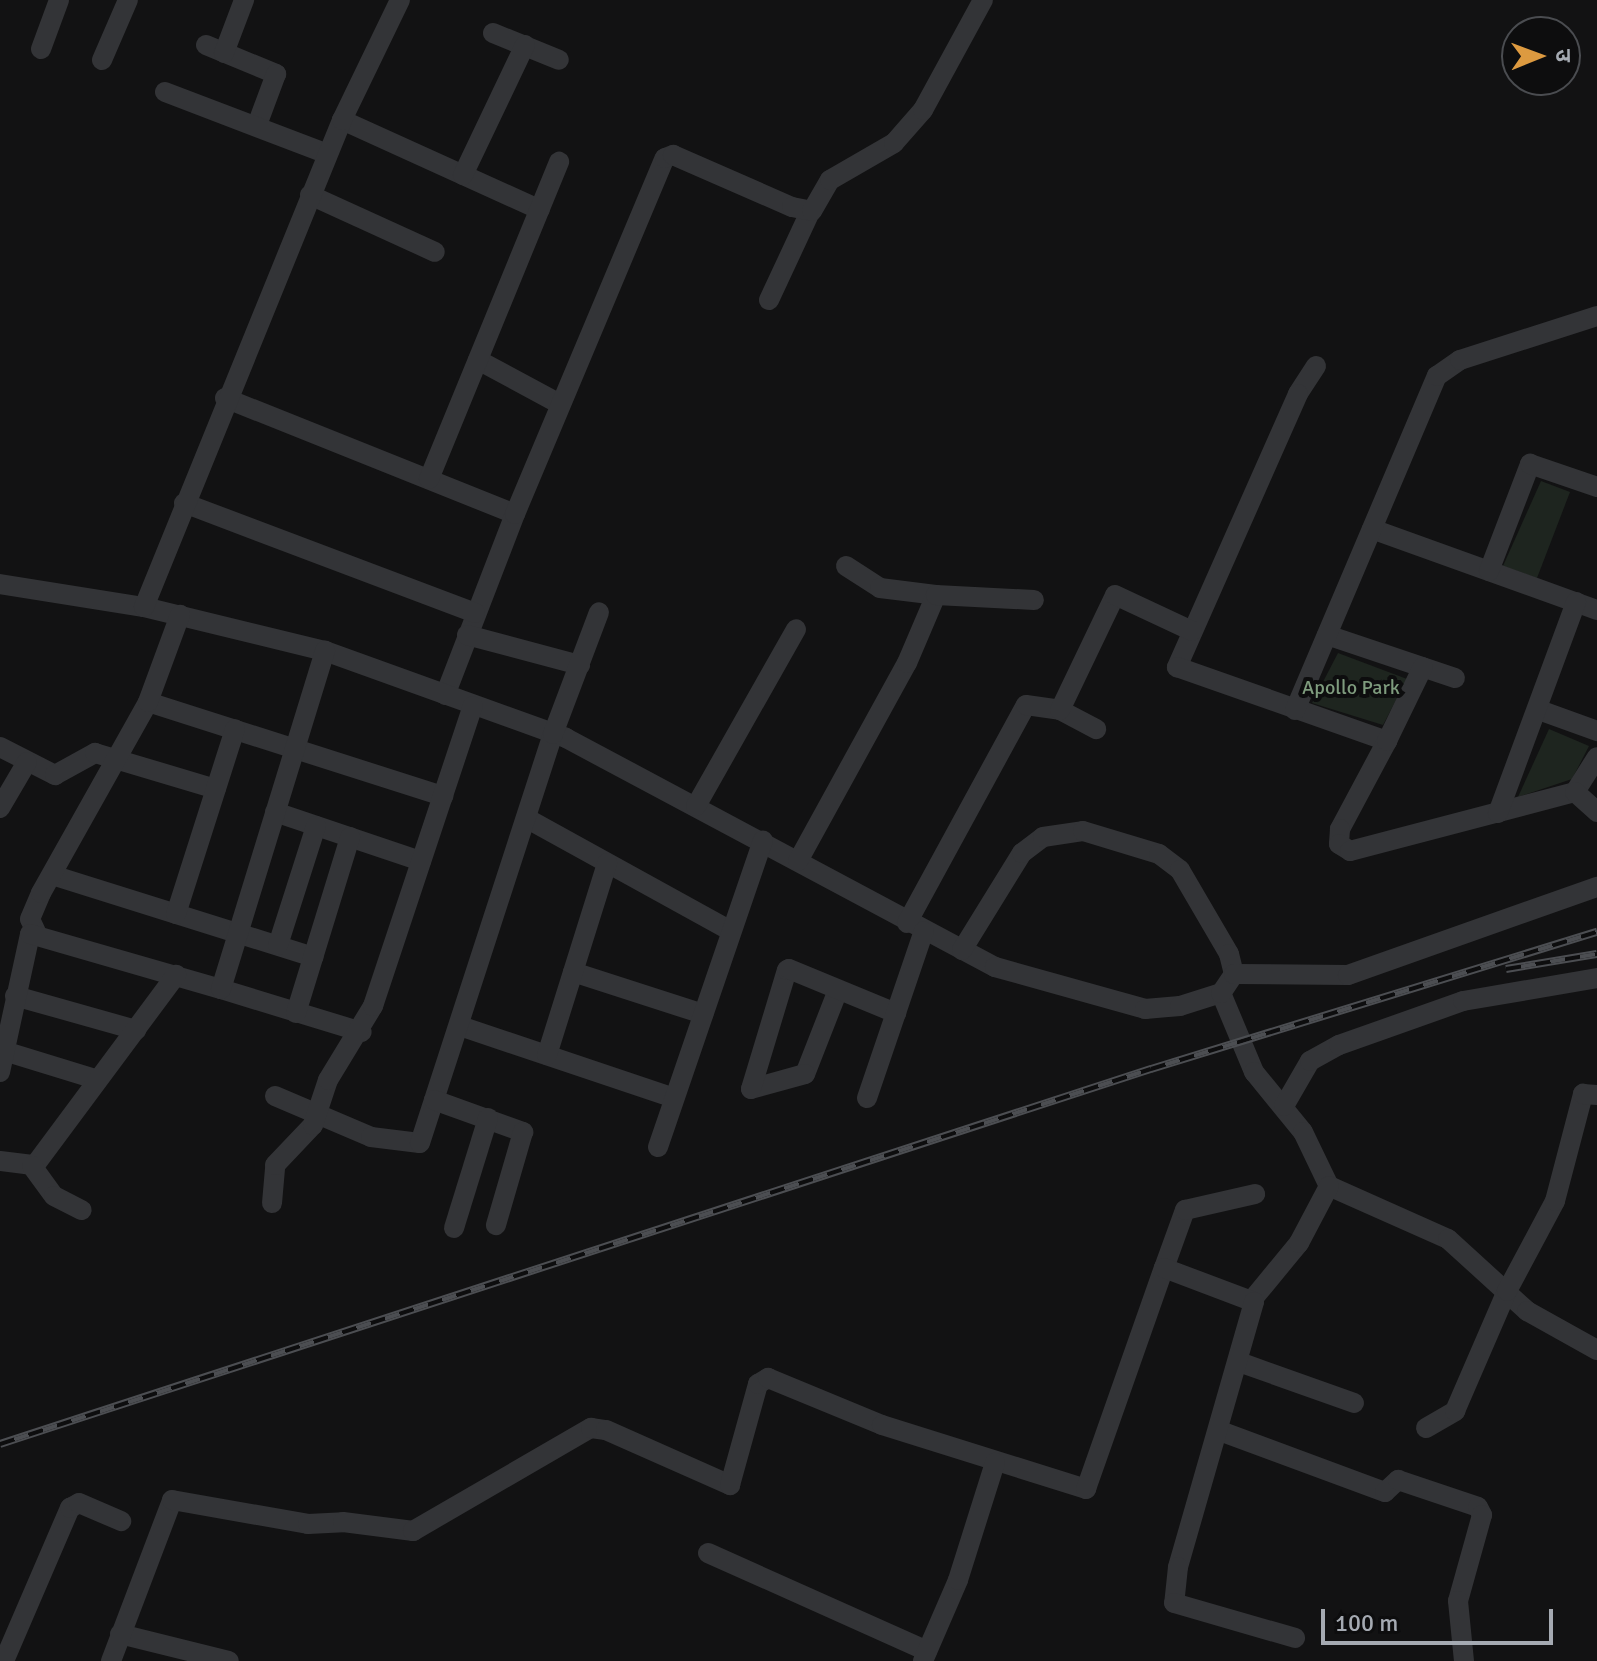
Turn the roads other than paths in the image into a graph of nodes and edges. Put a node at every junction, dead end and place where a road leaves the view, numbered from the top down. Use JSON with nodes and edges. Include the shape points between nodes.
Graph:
{"nodes":[{"id":1,"x":59,"y":0,"type":"edge"},
{"id":2,"x":128,"y":0,"type":"edge"},
{"id":3,"x":244,"y":0,"type":"edge"},
{"id":4,"x":400,"y":0,"type":"edge"},
{"id":5,"x":983,"y":0,"type":"edge"},
{"id":6,"x":493,"y":33,"type":"dead end"},
{"id":7,"x":525,"y":45,"type":"junction"},
{"id":8,"x":41,"y":49,"type":"dead end"},
{"id":9,"x":102,"y":60,"type":"dead end"},
{"id":10,"x":559,"y":60,"type":"dead end"},
{"id":11,"x":165,"y":92,"type":"dead end"},
{"id":12,"x":342,"y":120,"type":"junction"},
{"id":13,"x":257,"y":125,"type":"junction"},
{"id":14,"x":327,"y":154,"type":"junction"},
{"id":15,"x":559,"y":162,"type":"dead end"},
{"id":16,"x":463,"y":175,"type":"junction"},
{"id":17,"x":310,"y":195,"type":"junction"},
{"id":18,"x":540,"y":210,"type":"junction"},
{"id":19,"x":810,"y":212,"type":"junction"},
{"id":20,"x":435,"y":252,"type":"dead end"},
{"id":21,"x":769,"y":300,"type":"dead end"},
{"id":22,"x":1597,"y":316,"type":"edge"},
{"id":23,"x":478,"y":360,"type":"junction"},
{"id":24,"x":1316,"y":366,"type":"dead end"},
{"id":25,"x":225,"y":398,"type":"junction"},
{"id":26,"x":558,"y":403,"type":"junction"},
{"id":27,"x":429,"y":479,"type":"junction"},
{"id":28,"x":1597,"y":487,"type":"edge"},
{"id":29,"x":184,"y":503,"type":"junction"},
{"id":30,"x":515,"y":514,"type":"junction"},
{"id":31,"x":1372,"y":529,"type":"junction"},
{"id":32,"x":846,"y":566,"type":"dead end"},
{"id":33,"x":1489,"y":571,"type":"junction"},
{"id":34,"x":0,"y":584,"type":"edge"},
{"id":35,"x":936,"y":595,"type":"junction"},
{"id":36,"x":1034,"y":600,"type":"dead end"},
{"id":37,"x":1576,"y":602,"type":"junction"},
{"id":38,"x":144,"y":607,"type":"junction"},
{"id":39,"x":1597,"y":610,"type":"edge"},
{"id":40,"x":599,"y":612,"type":"dead end"},
{"id":41,"x":475,"y":613,"type":"junction"},
{"id":42,"x":180,"y":615,"type":"junction"},
{"id":43,"x":796,"y":629,"type":"dead end"},
{"id":44,"x":1192,"y":631,"type":"junction"},
{"id":45,"x":467,"y":635,"type":"junction"},
{"id":46,"x":1327,"y":635,"type":"junction"},
{"id":47,"x":325,"y":651,"type":"junction"},
{"id":48,"x":580,"y":665,"type":"junction"},
{"id":49,"x":1423,"y":667,"type":"junction"},
{"id":50,"x":1455,"y":678,"type":"dead end"},
{"id":51,"x":445,"y":695,"type":"junction"},
{"id":52,"x":148,"y":702,"type":"junction"},
{"id":53,"x":473,"y":706,"type":"junction"},
{"id":54,"x":1060,"y":710,"type":"junction"},
{"id":55,"x":1295,"y":710,"type":"junction"},
{"id":56,"x":1539,"y":710,"type":"junction"},
{"id":57,"x":235,"y":729,"type":"junction"},
{"id":58,"x":1096,"y":729,"type":"dead end"},
{"id":59,"x":1597,"y":731,"type":"edge"},
{"id":60,"x":553,"y":734,"type":"junction"},
{"id":61,"x":1387,"y":741,"type":"junction"},
{"id":62,"x":0,"y":747,"type":"edge"},
{"id":63,"x":295,"y":748,"type":"junction"},
{"id":64,"x":1597,"y":757,"type":"edge"},
{"id":65,"x":116,"y":760,"type":"junction"},
{"id":66,"x":27,"y":762,"type":"junction"},
{"id":67,"x":216,"y":789,"type":"junction"},
{"id":68,"x":1575,"y":792,"type":"junction"},
{"id":69,"x":443,"y":796,"type":"junction"},
{"id":70,"x":696,"y":806,"type":"junction"},
{"id":71,"x":0,"y":808,"type":"edge"},
{"id":72,"x":275,"y":812,"type":"junction"},
{"id":73,"x":1597,"y":812,"type":"edge"},
{"id":74,"x":1498,"y":813,"type":"junction"},
{"id":75,"x":526,"y":818,"type":"junction"},
{"id":76,"x":316,"y":826,"type":"junction"},
{"id":77,"x":350,"y":837,"type":"junction"},
{"id":78,"x":763,"y":841,"type":"junction"},
{"id":79,"x":421,"y":861,"type":"junction"},
{"id":80,"x":798,"y":861,"type":"junction"},
{"id":81,"x":607,"y":863,"type":"junction"},
{"id":82,"x":52,"y":875,"type":"junction"},
{"id":83,"x":1597,"y":887,"type":"edge"},
{"id":84,"x":176,"y":914,"type":"junction"},
{"id":85,"x":916,"y":927,"type":"junction"},
{"id":86,"x":731,"y":931,"type":"junction"},
{"id":87,"x":36,"y":932,"type":"junction"},
{"id":88,"x":238,"y":933,"type":"junction"},
{"id":89,"x":278,"y":945,"type":"junction"},
{"id":90,"x":962,"y":950,"type":"junction"},
{"id":91,"x":313,"y":957,"type":"junction"},
{"id":92,"x":573,"y":972,"type":"junction"},
{"id":93,"x":1234,"y":974,"type":"junction"},
{"id":94,"x":176,"y":975,"type":"junction"},
{"id":95,"x":1597,"y":978,"type":"edge"},
{"id":96,"x":221,"y":989,"type":"junction"},
{"id":97,"x":838,"y":990,"type":"junction"},
{"id":98,"x":1221,"y":993,"type":"junction"},
{"id":99,"x":15,"y":996,"type":"junction"},
{"id":100,"x":296,"y":1013,"type":"junction"},
{"id":101,"x":896,"y":1013,"type":"junction"},
{"id":102,"x":703,"y":1014,"type":"junction"},
{"id":103,"x":460,"y":1026,"type":"junction"},
{"id":104,"x":136,"y":1030,"type":"junction"},
{"id":105,"x":362,"y":1032,"type":"junction"},
{"id":106,"x":4,"y":1051,"type":"junction"},
{"id":107,"x":547,"y":1055,"type":"junction"},
{"id":108,"x":0,"y":1072,"type":"edge"},
{"id":109,"x":98,"y":1080,"type":"junction"},
{"id":110,"x":1597,"y":1095,"type":"edge"},
{"id":111,"x":275,"y":1096,"type":"dead end"},
{"id":112,"x":674,"y":1098,"type":"junction"},
{"id":113,"x":867,"y":1098,"type":"dead end"},
{"id":114,"x":434,"y":1100,"type":"junction"},
{"id":115,"x":1284,"y":1106,"type":"junction"},
{"id":116,"x":319,"y":1111,"type":"junction"},
{"id":117,"x":488,"y":1118,"type":"junction"},
{"id":118,"x":658,"y":1147,"type":"dead end"},
{"id":119,"x":0,"y":1161,"type":"edge"},
{"id":120,"x":32,"y":1166,"type":"junction"},
{"id":121,"x":1329,"y":1186,"type":"junction"},
{"id":122,"x":1255,"y":1194,"type":"dead end"},
{"id":123,"x":272,"y":1203,"type":"dead end"},
{"id":124,"x":82,"y":1210,"type":"dead end"},
{"id":125,"x":496,"y":1225,"type":"dead end"},
{"id":126,"x":454,"y":1228,"type":"dead end"},
{"id":127,"x":1164,"y":1268,"type":"junction"},
{"id":128,"x":1507,"y":1291,"type":"junction"},
{"id":129,"x":1252,"y":1300,"type":"junction"},
{"id":130,"x":1597,"y":1350,"type":"edge"},
{"id":131,"x":1239,"y":1362,"type":"junction"},
{"id":132,"x":1354,"y":1403,"type":"dead end"},
{"id":133,"x":1426,"y":1428,"type":"dead end"},
{"id":134,"x":1220,"y":1431,"type":"junction"},
{"id":135,"x":995,"y":1463,"type":"junction"},
{"id":136,"x":121,"y":1521,"type":"dead end"},
{"id":137,"x":708,"y":1553,"type":"dead end"},
{"id":138,"x":120,"y":1634,"type":"junction"},
{"id":139,"x":1295,"y":1638,"type":"dead end"},
{"id":140,"x":925,"y":1656,"type":"edge"},
{"id":141,"x":4,"y":1661,"type":"edge"},
{"id":142,"x":111,"y":1661,"type":"edge"},
{"id":143,"x":229,"y":1661,"type":"edge"},
{"id":144,"x":1464,"y":1661,"type":"edge"}],
"edges":[{"from":1,"to":8,"type":"street"},
{"from":2,"to":9,"type":"street"},
{"from":3,"to":13,"type":"street","via":[[215,49],[277,77]]},
{"from":4,"to":12,"type":"street"},
{"from":5,"to":19,"type":"street","via":[[923,110],[894,143],[830,180]]},
{"from":6,"to":7,"type":"street"},
{"from":7,"to":10,"type":"street"},
{"from":7,"to":16,"type":"street"},
{"from":11,"to":13,"type":"street"},
{"from":12,"to":14,"type":"street"},
{"from":12,"to":16,"type":"street"},
{"from":13,"to":14,"type":"street"},
{"from":14,"to":17,"type":"street"},
{"from":15,"to":18,"type":"street"},
{"from":16,"to":18,"type":"street"},
{"from":17,"to":20,"type":"street"},
{"from":17,"to":25,"type":"street"},
{"from":18,"to":23,"type":"street"},
{"from":19,"to":21,"type":"street"},
{"from":19,"to":26,"type":"street","via":[[668,154]]},
{"from":22,"to":31,"type":"street","via":[[1446,367]]},
{"from":23,"to":26,"type":"street"},
{"from":23,"to":27,"type":"street"},
{"from":24,"to":44,"type":"street","via":[[1298,394]]},
{"from":25,"to":27,"type":"street"},
{"from":25,"to":29,"type":"street"},
{"from":26,"to":30,"type":"street"},
{"from":27,"to":30,"type":"street"},
{"from":28,"to":33,"type":"street","via":[[1530,464]]},
{"from":29,"to":38,"type":"street"},
{"from":29,"to":41,"type":"street"},
{"from":30,"to":41,"type":"street"},
{"from":31,"to":33,"type":"street"},
{"from":31,"to":46,"type":"street"},
{"from":32,"to":35,"type":"street","via":[[880,588]]},
{"from":33,"to":37,"type":"street"},
{"from":34,"to":38,"type":"street"},
{"from":35,"to":36,"type":"street"},
{"from":35,"to":80,"type":"street","via":[[907,663]]},
{"from":37,"to":39,"type":"street"},
{"from":37,"to":56,"type":"street"},
{"from":38,"to":42,"type":"street"},
{"from":40,"to":48,"type":"street"},
{"from":41,"to":45,"type":"street"},
{"from":42,"to":47,"type":"street"},
{"from":42,"to":52,"type":"street"},
{"from":43,"to":70,"type":"street"},
{"from":44,"to":54,"type":"street","via":[[1115,595]]},
{"from":44,"to":55,"type":"street","via":[[1179,669]]},
{"from":45,"to":48,"type":"street"},
{"from":45,"to":51,"type":"street"},
{"from":46,"to":49,"type":"street"},
{"from":46,"to":55,"type":"street"},
{"from":47,"to":51,"type":"street"},
{"from":47,"to":63,"type":"street"},
{"from":48,"to":60,"type":"street"},
{"from":49,"to":50,"type":"street"},
{"from":49,"to":61,"type":"street"},
{"from":51,"to":53,"type":"street"},
{"from":52,"to":57,"type":"street"},
{"from":52,"to":65,"type":"street"},
{"from":53,"to":60,"type":"street"},
{"from":53,"to":69,"type":"street"},
{"from":54,"to":58,"type":"street"},
{"from":54,"to":85,"type":"street","via":[[1026,705]]},
{"from":55,"to":61,"type":"street"},
{"from":56,"to":59,"type":"street"},
{"from":56,"to":74,"type":"street"},
{"from":57,"to":63,"type":"street"},
{"from":57,"to":67,"type":"street"},
{"from":60,"to":70,"type":"street"},
{"from":60,"to":75,"type":"street"},
{"from":61,"to":74,"type":"street","via":[[1340,829],[1339,844],[1350,851]]},
{"from":62,"to":66,"type":"street"},
{"from":63,"to":69,"type":"street"},
{"from":63,"to":72,"type":"street"},
{"from":64,"to":68,"type":"street"},
{"from":65,"to":66,"type":"street","via":[[91,754],[55,775]]},
{"from":65,"to":67,"type":"street"},
{"from":65,"to":82,"type":"street"},
{"from":66,"to":71,"type":"street"},
{"from":67,"to":84,"type":"street"},
{"from":68,"to":73,"type":"street"},
{"from":68,"to":74,"type":"street"},
{"from":69,"to":79,"type":"street"},
{"from":70,"to":78,"type":"street"},
{"from":72,"to":76,"type":"street"},
{"from":72,"to":88,"type":"street"},
{"from":75,"to":81,"type":"street"},
{"from":75,"to":103,"type":"street"},
{"from":76,"to":77,"type":"street"},
{"from":76,"to":89,"type":"street"},
{"from":77,"to":79,"type":"street"},
{"from":77,"to":91,"type":"street"},
{"from":78,"to":80,"type":"street"},
{"from":78,"to":86,"type":"street"},
{"from":79,"to":105,"type":"street"},
{"from":80,"to":85,"type":"street"},
{"from":81,"to":86,"type":"street"},
{"from":81,"to":92,"type":"street"},
{"from":82,"to":84,"type":"street"},
{"from":82,"to":87,"type":"street","via":[[30,919]]},
{"from":83,"to":93,"type":"street","via":[[1348,975]]},
{"from":84,"to":88,"type":"street"},
{"from":85,"to":90,"type":"street"},
{"from":85,"to":101,"type":"street"},
{"from":86,"to":102,"type":"street"},
{"from":87,"to":94,"type":"street"},
{"from":87,"to":99,"type":"street","via":[[26,939]]},
{"from":88,"to":89,"type":"street"},
{"from":88,"to":96,"type":"street"},
{"from":89,"to":91,"type":"street"},
{"from":90,"to":93,"type":"street","via":[[1022,853],[1043,837],[1083,831],[1173,862],[1229,954]]},
{"from":90,"to":98,"type":"street","via":[[995,967],[1145,1009],[1180,1006]]},
{"from":91,"to":100,"type":"street"},
{"from":92,"to":102,"type":"street"},
{"from":92,"to":107,"type":"street"},
{"from":93,"to":98,"type":"street"},
{"from":94,"to":96,"type":"street"},
{"from":94,"to":104,"type":"street"},
{"from":95,"to":115,"type":"street","via":[[1463,1001],[1339,1045],[1310,1061]]},
{"from":96,"to":100,"type":"street"},
{"from":97,"to":97,"type":"street","via":[[789,969],[784,972],[751,1089],[805,1074]]},
{"from":97,"to":101,"type":"street"},
{"from":98,"to":115,"type":"street","via":[[1254,1072]]},
{"from":99,"to":104,"type":"street"},
{"from":99,"to":106,"type":"street"},
{"from":100,"to":105,"type":"street"},
{"from":101,"to":113,"type":"street"},
{"from":102,"to":112,"type":"street"},
{"from":103,"to":107,"type":"street"},
{"from":103,"to":114,"type":"street"},
{"from":104,"to":109,"type":"street"},
{"from":105,"to":116,"type":"street","via":[[328,1080]]},
{"from":106,"to":108,"type":"street"},
{"from":106,"to":109,"type":"street"},
{"from":107,"to":112,"type":"street"},
{"from":109,"to":120,"type":"street"},
{"from":110,"to":128,"type":"street","via":[[1583,1094],[1555,1201]]},
{"from":111,"to":116,"type":"street"},
{"from":112,"to":118,"type":"street"},
{"from":114,"to":116,"type":"street","via":[[418,1144],[371,1137]]},
{"from":114,"to":117,"type":"street"},
{"from":115,"to":121,"type":"street"},
{"from":116,"to":123,"type":"street","via":[[307,1133],[275,1165]]},
{"from":117,"to":125,"type":"street","via":[[521,1129],[524,1136]]},
{"from":117,"to":126,"type":"street"},
{"from":119,"to":120,"type":"street"},
{"from":120,"to":124,"type":"street","via":[[54,1196]]},
{"from":121,"to":128,"type":"street","via":[[1448,1239]]},
{"from":121,"to":129,"type":"street","via":[[1299,1243]]},
{"from":122,"to":127,"type":"street","via":[[1185,1210]]},
{"from":127,"to":129,"type":"street"},
{"from":127,"to":135,"type":"street","via":[[1092,1484],[1077,1490]]},
{"from":128,"to":130,"type":"street","via":[[1549,1326]]},
{"from":128,"to":133,"type":"street","via":[[1455,1411]]},
{"from":129,"to":131,"type":"street"},
{"from":131,"to":132,"type":"street"},
{"from":131,"to":134,"type":"street"},
{"from":134,"to":139,"type":"street","via":[[1178,1567],[1174,1603]]},
{"from":134,"to":144,"type":"street","via":[[1385,1492],[1398,1480],[1478,1507],[1482,1515],[1458,1601]]},
{"from":135,"to":138,"type":"street","via":[[768,1378],[758,1384],[730,1485],[591,1428],[413,1531],[343,1522],[308,1524],[178,1498],[169,1505]]},
{"from":135,"to":140,"type":"street","via":[[958,1580]]},
{"from":136,"to":141,"type":"street","via":[[79,1503],[70,1508]]},
{"from":137,"to":140,"type":"street"},
{"from":138,"to":142,"type":"street"},
{"from":138,"to":143,"type":"street"}]}
